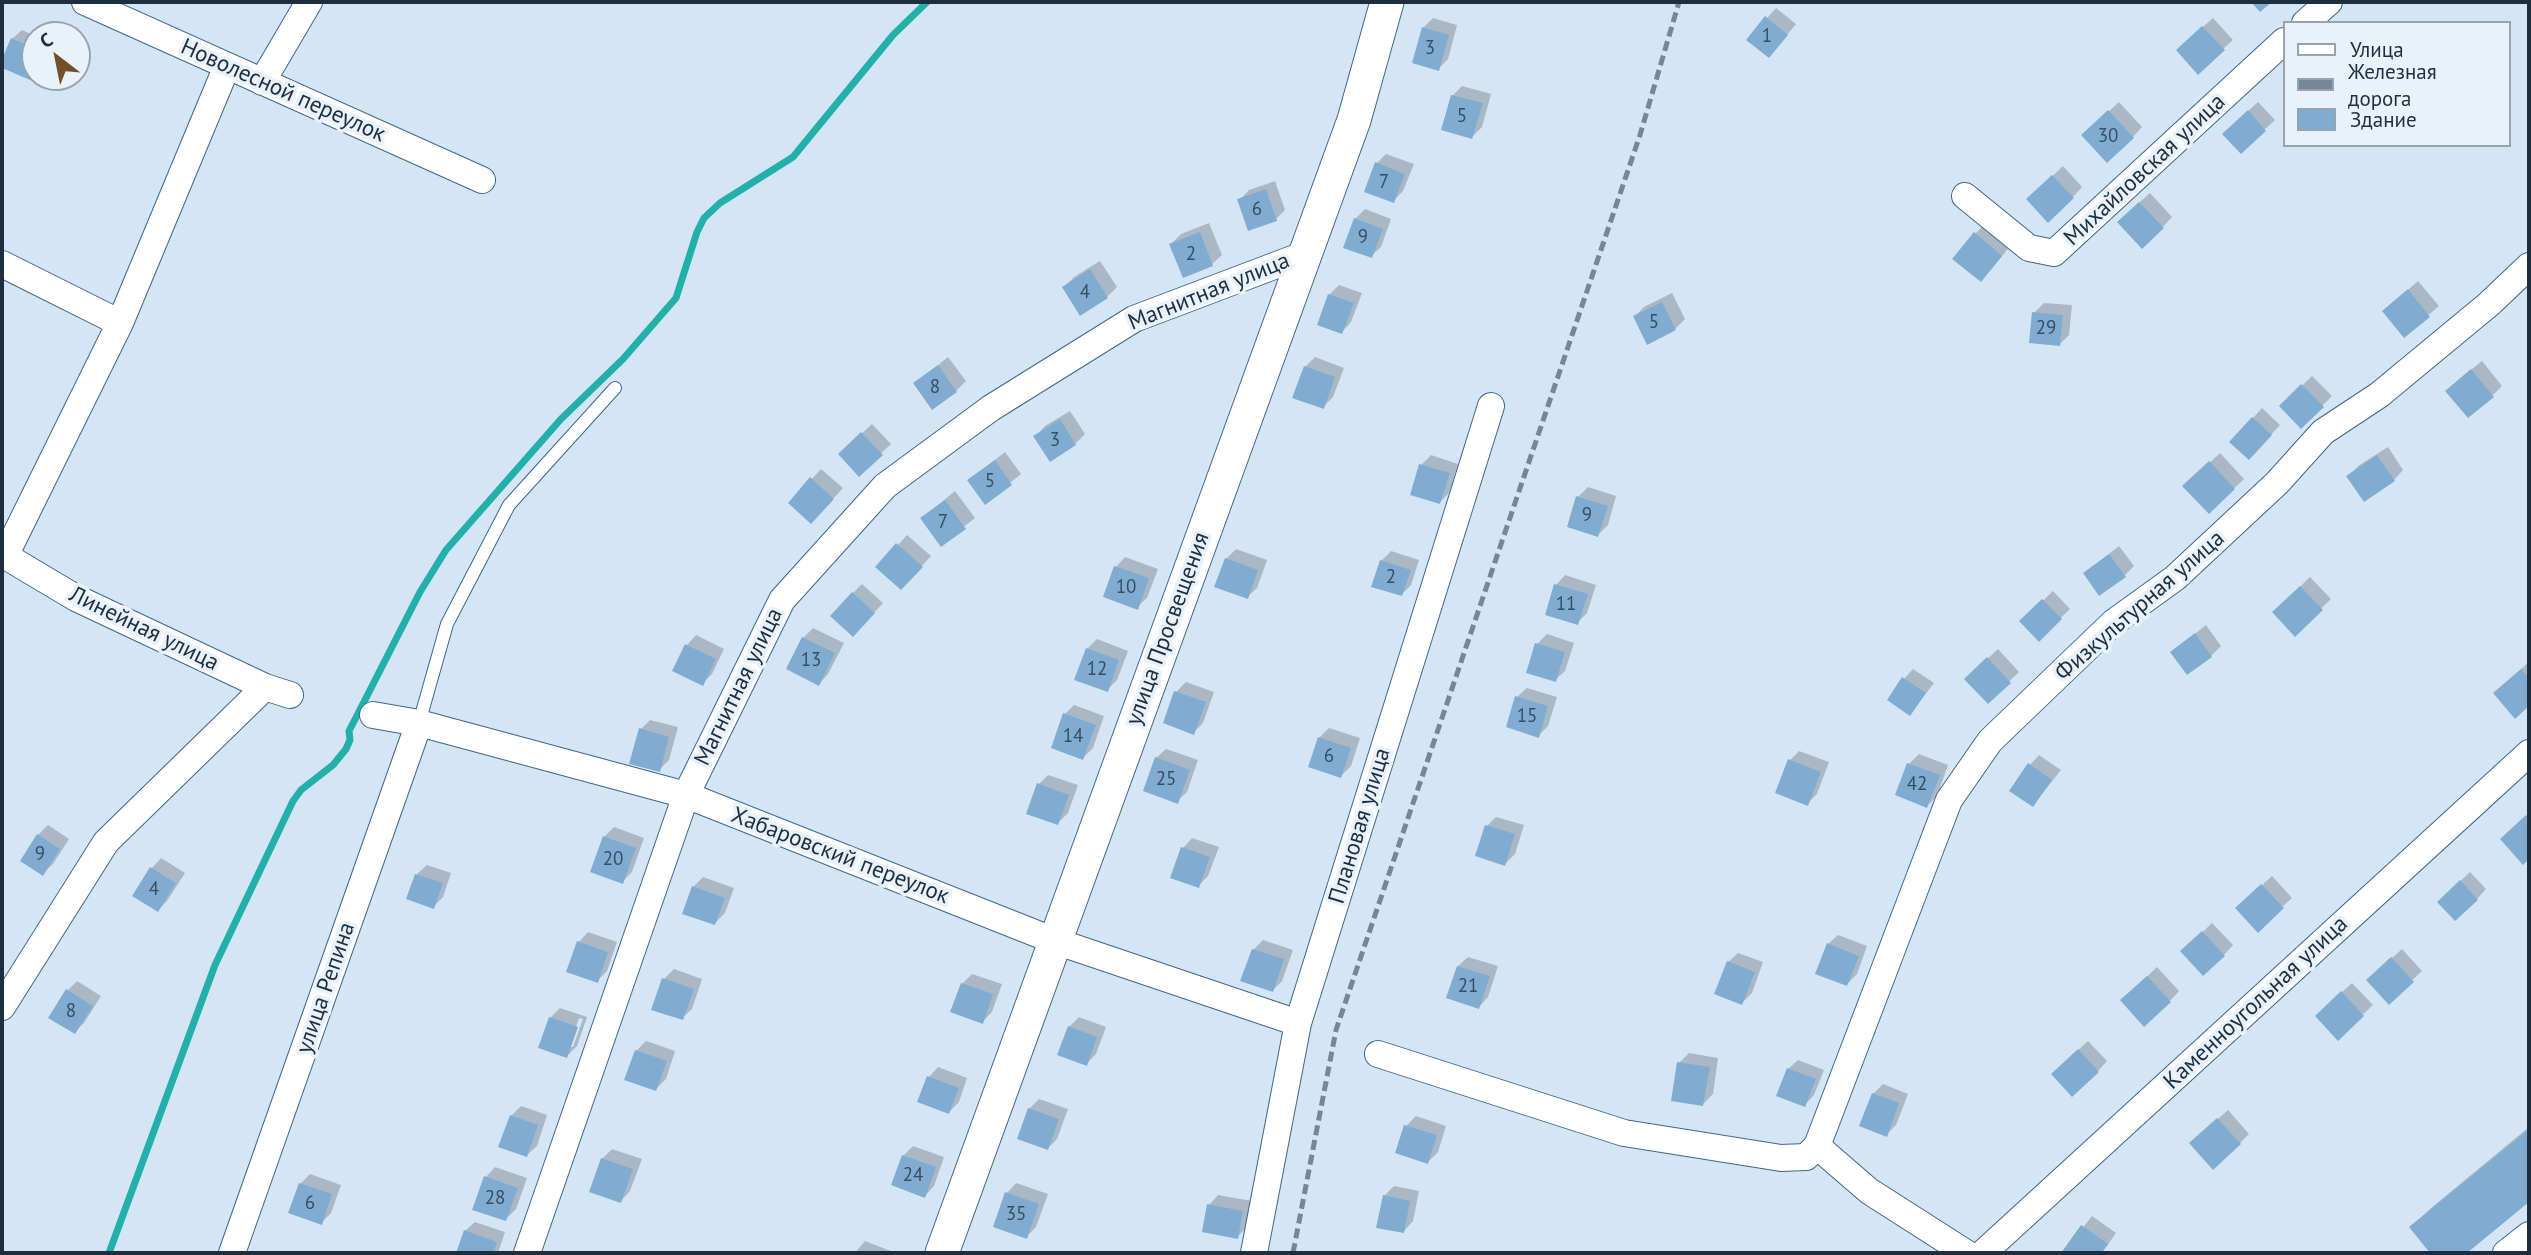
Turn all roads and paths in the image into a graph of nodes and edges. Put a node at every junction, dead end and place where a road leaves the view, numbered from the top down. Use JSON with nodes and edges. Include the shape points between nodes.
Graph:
{"nodes":[{"id":1,"x":85,"y":2,"type":"edge"},
{"id":2,"x":309,"y":2,"type":"edge"},
{"id":3,"x":1387,"y":2,"type":"edge"},
{"id":4,"x":2329,"y":2,"type":"edge"},
{"id":5,"x":2307,"y":21,"type":"edge"},
{"id":6,"x":2282,"y":43,"type":"edge"},
{"id":7,"x":227,"y":66,"type":"junction"},
{"id":8,"x":262,"y":82,"type":"junction"},
{"id":9,"x":482,"y":180,"type":"dead end"},
{"id":10,"x":1965,"y":196,"type":"dead end"},
{"id":11,"x":1303,"y":255,"type":"junction"},
{"id":12,"x":2,"y":264,"type":"edge"},
{"id":13,"x":2529,"y":266,"type":"edge"},
{"id":14,"x":120,"y":323,"type":"junction"},
{"id":15,"x":615,"y":388,"type":"dead end"},
{"id":16,"x":1491,"y":406,"type":"dead end"},
{"id":17,"x":4,"y":555,"type":"edge"},
{"id":18,"x":373,"y":715,"type":"dead end"},
{"id":19,"x":419,"y":723,"type":"junction"},
{"id":20,"x":2529,"y":753,"type":"edge"},
{"id":21,"x":686,"y":795,"type":"junction"},
{"id":22,"x":1055,"y":941,"type":"junction"},
{"id":23,"x":2,"y":1007,"type":"edge"},
{"id":24,"x":1298,"y":1023,"type":"junction"},
{"id":25,"x":1378,"y":1054,"type":"dead end"},
{"id":26,"x":1818,"y":1146,"type":"junction"},
{"id":27,"x":2529,"y":1235,"type":"edge"},
{"id":28,"x":232,"y":1253,"type":"edge"},
{"id":29,"x":527,"y":1253,"type":"edge"},
{"id":30,"x":942,"y":1253,"type":"edge"},
{"id":31,"x":1254,"y":1253,"type":"edge"},
{"id":32,"x":1966,"y":1253,"type":"edge"},
{"id":33,"x":1983,"y":1253,"type":"edge"},
{"id":34,"x":2506,"y":1253,"type":"edge"}],
"edges":[{"from":1,"to":7,"type":"street","name":"Новолесной переулок"},
{"from":2,"to":8,"type":"street"},
{"from":3,"to":11,"type":"street","name":"улица Просвещения","via":[[1354,120]]},
{"from":4,"to":5,"type":"street"},
{"from":6,"to":10,"type":"street","name":"Михайловская улица","via":[[2054,253],[2029,248]]},
{"from":7,"to":8,"type":"street","name":"Новолесной переулок"},
{"from":7,"to":14,"type":"street"},
{"from":8,"to":9,"type":"street","name":"Новолесной переулок"},
{"from":11,"to":21,"type":"street","name":"Магнитная улица","via":[[1134,319],[991,408],[884,486],[782,600]]},
{"from":11,"to":22,"type":"street","name":"улица Просвещения"},
{"from":12,"to":14,"type":"street"},
{"from":13,"to":26,"type":"street","name":"Физкультурная улица","via":[[2379,395],[2323,432],[2175,578],[2114,622],[1990,741],[1949,800]]},
{"from":14,"to":17,"type":"street"},
{"from":15,"to":19,"type":"lane","via":[[509,505],[447,624]]},
{"from":16,"to":24,"type":"street","name":"Плановая улица"},
{"from":17,"to":23,"type":"street","name":"Линейная улица","via":[[76,598],[277,691],[106,842]]},
{"from":18,"to":19,"type":"street","name":"Хабаровский переулок"},
{"from":19,"to":21,"type":"street","name":"Хабаровский переулок"},
{"from":19,"to":28,"type":"street","name":"улица Репина"},
{"from":20,"to":33,"type":"street","name":"Каменноугольная улица"},
{"from":21,"to":22,"type":"street","name":"Хабаровский переулок"},
{"from":21,"to":29,"type":"street","name":"Магнитная улица"},
{"from":22,"to":24,"type":"street","name":"Хабаровский переулок"},
{"from":22,"to":30,"type":"street","name":"улица Просвещения"},
{"from":24,"to":31,"type":"street","name":"Плановая улица"},
{"from":25,"to":26,"type":"street","via":[[1624,1133],[1781,1157],[1806,1157]]},
{"from":26,"to":32,"type":"street","via":[[1870,1191]]},
{"from":27,"to":34,"type":"street"}]}
